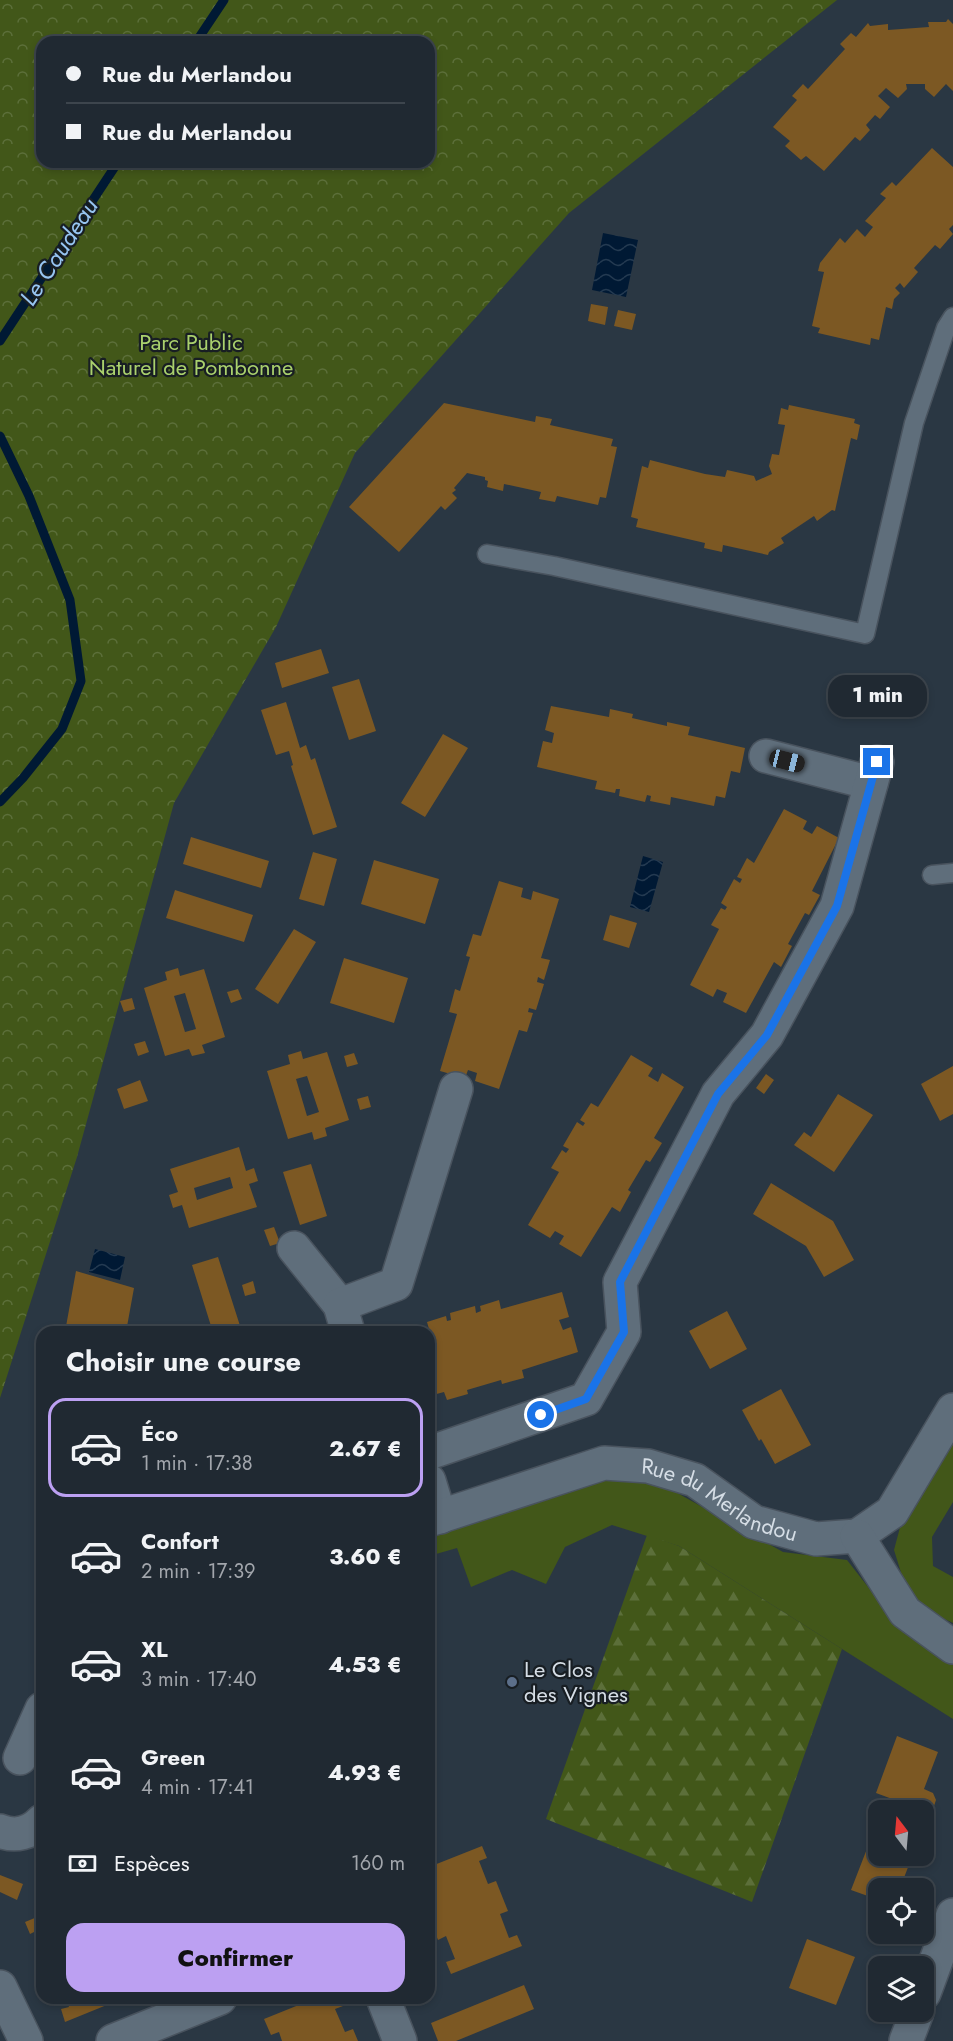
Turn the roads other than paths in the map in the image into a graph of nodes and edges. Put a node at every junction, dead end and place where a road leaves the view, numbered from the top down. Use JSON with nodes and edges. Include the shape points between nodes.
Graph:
{"nodes":[{"id":1,"x":953,"y":317,"type":"edge"},
{"id":2,"x":487,"y":554,"type":"dead end"},
{"id":3,"x":766,"y":756,"type":"dead end"},
{"id":4,"x":953,"y":873,"type":"edge"},
{"id":5,"x":932,"y":875,"type":"dead end"},
{"id":6,"x":456,"y":1089,"type":"dead end"},
{"id":7,"x":294,"y":1248,"type":"dead end"},
{"id":8,"x":344,"y":1318,"type":"edge"},
{"id":9,"x":953,"y":1410,"type":"edge"},
{"id":10,"x":435,"y":1451,"type":"edge"},
{"id":11,"x":435,"y":1518,"type":"edge"},
{"id":12,"x":857,"y":1536,"type":"junction"},
{"id":13,"x":953,"y":1647,"type":"edge"},
{"id":14,"x":36,"y":1724,"type":"edge"},
{"id":15,"x":21,"y":1763,"type":"edge"},
{"id":16,"x":36,"y":1826,"type":"edge"},
{"id":17,"x":0,"y":1831,"type":"edge"},
{"id":18,"x":952,"y":1922,"type":"edge"},
{"id":19,"x":934,"y":1968,"type":"edge"},
{"id":20,"x":0,"y":1987,"type":"edge"},
{"id":21,"x":205,"y":2004,"type":"edge"},
{"id":22,"x":385,"y":2004,"type":"edge"},
{"id":23,"x":913,"y":2022,"type":"edge"},
{"id":24,"x":26,"y":2041,"type":"edge"},
{"id":25,"x":113,"y":2041,"type":"edge"},
{"id":26,"x":400,"y":2041,"type":"edge"},
{"id":27,"x":906,"y":2041,"type":"edge"}],
"edges":[{"from":1,"to":2,"type":"lane","via":[[914,423],[866,634]]},
{"from":3,"to":10,"type":"street","via":[[874,772],[837,906],[767,1035],[718,1094],[620,1282],[624,1332],[586,1399]]},
{"from":4,"to":5,"type":"lane"},
{"from":6,"to":8,"type":"street","via":[[396,1284]]},
{"from":7,"to":8,"type":"street"},
{"from":9,"to":12,"type":"street","via":[[892,1512]]},
{"from":11,"to":12,"type":"street","name":"Rue du Merlandou","via":[[604,1463],[648,1466],[695,1480],[754,1522],[816,1539]]},
{"from":12,"to":13,"type":"street","via":[[905,1612]]},
{"from":14,"to":15,"type":"street"},
{"from":16,"to":17,"type":"street","via":[[19,1834]]},
{"from":18,"to":19,"type":"street"},
{"from":20,"to":24,"type":"street"},
{"from":21,"to":25,"type":"street"},
{"from":22,"to":26,"type":"street"},
{"from":23,"to":27,"type":"street"}]}
